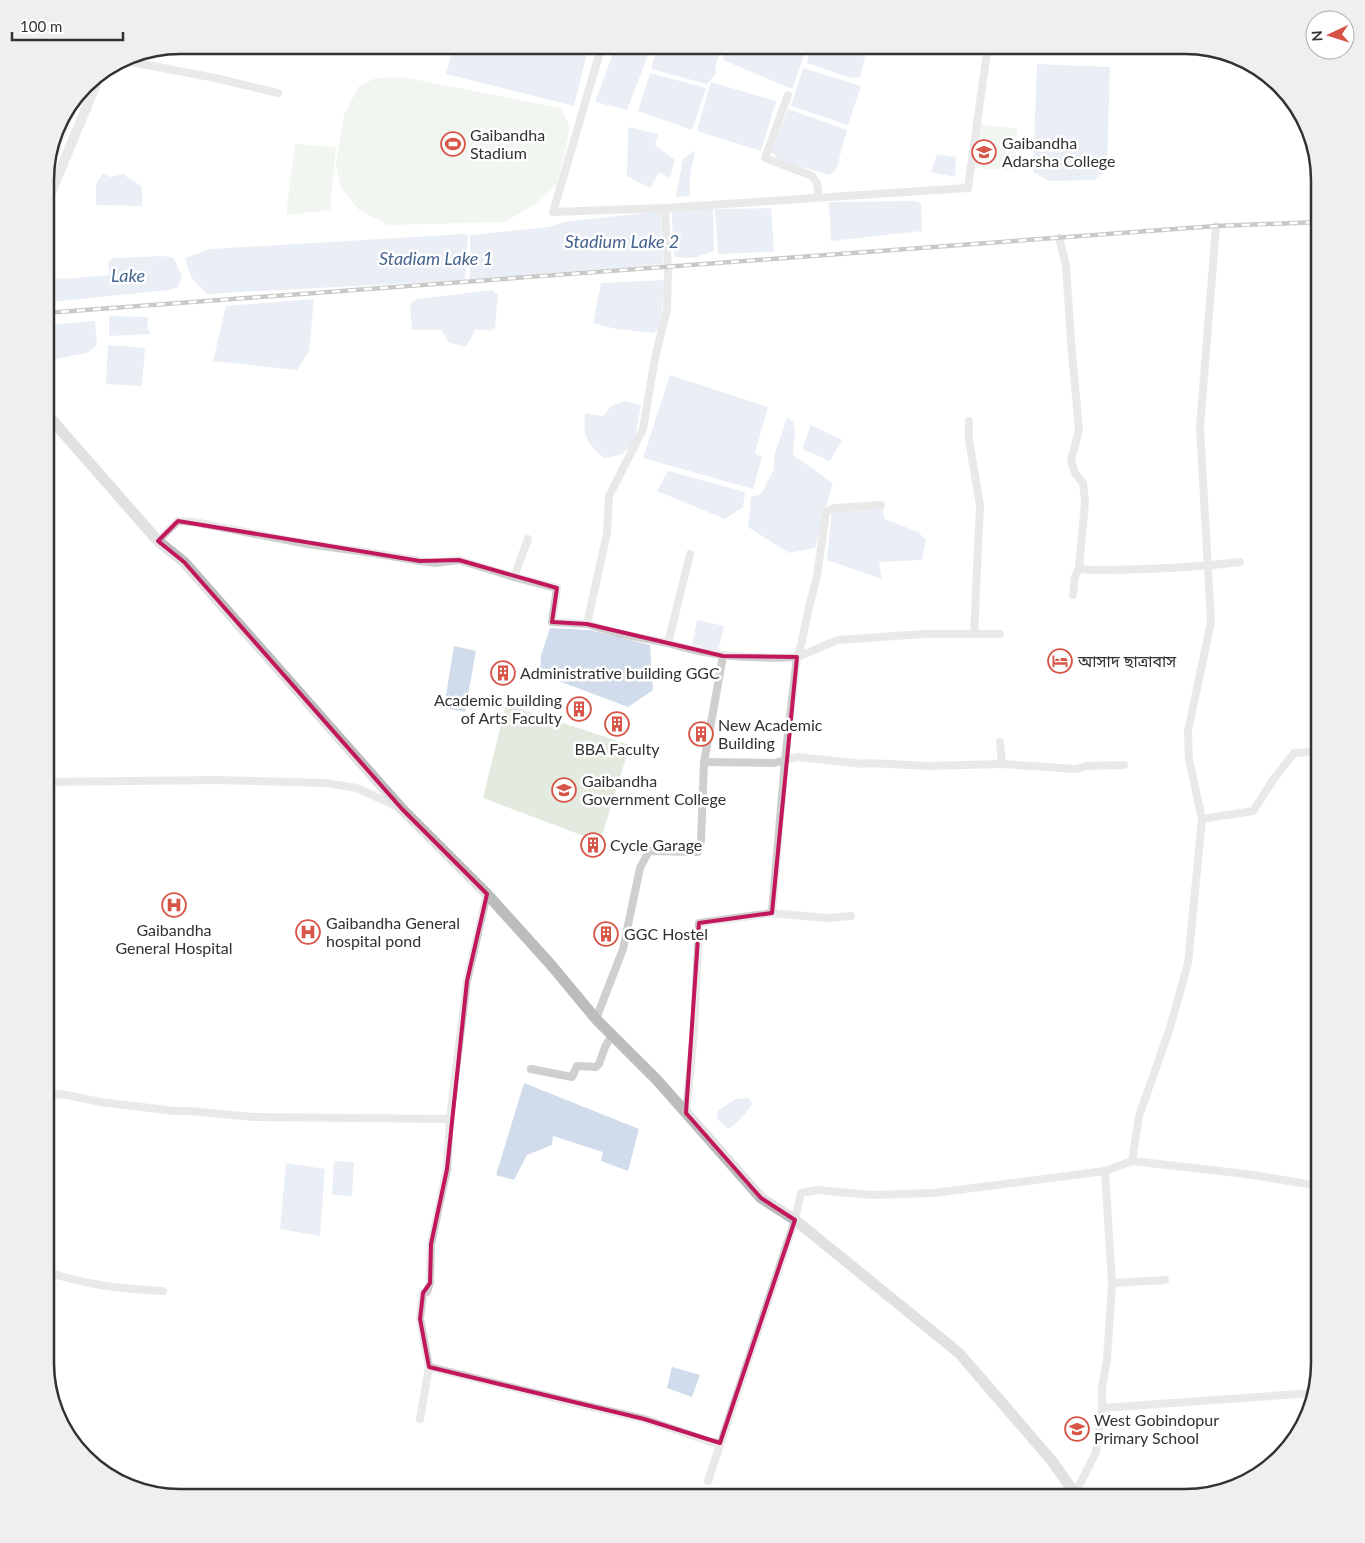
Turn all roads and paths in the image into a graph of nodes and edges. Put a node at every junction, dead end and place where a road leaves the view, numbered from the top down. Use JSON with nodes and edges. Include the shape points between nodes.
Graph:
{"nodes":[{"id":1,"x":599,"y":54,"type":"edge"},
{"id":2,"x":987,"y":54,"type":"edge"},
{"id":3,"x":133,"y":62,"type":"edge"},
{"id":4,"x":95,"y":87,"type":"edge"},
{"id":5,"x":278,"y":93,"type":"dead end"},
{"id":6,"x":788,"y":95,"type":"dead end"},
{"id":7,"x":54,"y":184,"type":"edge"},
{"id":8,"x":819,"y":198,"type":"junction"},
{"id":9,"x":665,"y":208,"type":"junction"},
{"id":10,"x":1216,"y":226,"type":"dead end"},
{"id":11,"x":1060,"y":238,"type":"dead end"},
{"id":12,"x":969,"y":421,"type":"dead end"},
{"id":13,"x":54,"y":422,"type":"edge"},
{"id":14,"x":881,"y":505,"type":"dead end"},
{"id":15,"x":528,"y":539,"type":"dead end"},
{"id":16,"x":158,"y":541,"type":"junction"},
{"id":17,"x":690,"y":554,"type":"dead end"},
{"id":18,"x":1240,"y":562,"type":"dead end"},
{"id":19,"x":1207,"y":566,"type":"junction"},
{"id":20,"x":1079,"y":568,"type":"junction"},
{"id":21,"x":514,"y":577,"type":"junction"},
{"id":22,"x":1073,"y":595,"type":"dead end"},
{"id":23,"x":587,"y":624,"type":"junction"},
{"id":24,"x":974,"y":634,"type":"junction"},
{"id":25,"x":1000,"y":634,"type":"dead end"},
{"id":26,"x":668,"y":644,"type":"junction"},
{"id":27,"x":723,"y":656,"type":"junction"},
{"id":28,"x":797,"y":657,"type":"junction"},
{"id":29,"x":1000,"y":742,"type":"dead end"},
{"id":30,"x":1311,"y":752,"type":"edge"},
{"id":31,"x":785,"y":760,"type":"junction"},
{"id":32,"x":704,"y":762,"type":"junction"},
{"id":33,"x":1002,"y":764,"type":"junction"},
{"id":34,"x":1124,"y":765,"type":"dead end"},
{"id":35,"x":54,"y":782,"type":"edge"},
{"id":36,"x":402,"y":809,"type":"junction"},
{"id":37,"x":1202,"y":819,"type":"junction"},
{"id":38,"x":487,"y":894,"type":"junction"},
{"id":39,"x":772,"y":913,"type":"junction"},
{"id":40,"x":851,"y":916,"type":"dead end"},
{"id":41,"x":596,"y":1019,"type":"junction"},
{"id":42,"x":612,"y":1035,"type":"junction"},
{"id":43,"x":531,"y":1070,"type":"dead end"},
{"id":44,"x":54,"y":1094,"type":"edge"},
{"id":45,"x":686,"y":1112,"type":"junction"},
{"id":46,"x":450,"y":1119,"type":"junction"},
{"id":47,"x":1132,"y":1161,"type":"junction"},
{"id":48,"x":1105,"y":1172,"type":"junction"},
{"id":49,"x":1311,"y":1185,"type":"edge"},
{"id":50,"x":795,"y":1220,"type":"junction"},
{"id":51,"x":54,"y":1274,"type":"edge"},
{"id":52,"x":1165,"y":1280,"type":"dead end"},
{"id":53,"x":1112,"y":1283,"type":"junction"},
{"id":54,"x":163,"y":1291,"type":"dead end"},
{"id":55,"x":429,"y":1367,"type":"junction"},
{"id":56,"x":1307,"y":1393,"type":"edge"},
{"id":57,"x":1102,"y":1408,"type":"junction"},
{"id":58,"x":420,"y":1419,"type":"dead end"},
{"id":59,"x":720,"y":1443,"type":"junction"},
{"id":60,"x":708,"y":1481,"type":"dead end"},
{"id":61,"x":1072,"y":1489,"type":"edge"},
{"id":62,"x":1080,"y":1489,"type":"edge"}],
"edges":[{"from":1,"to":9,"type":"street","via":[[553,212]]},
{"from":2,"to":8,"type":"street","via":[[968,188]]},
{"from":3,"to":5,"type":"street"},
{"from":4,"to":7,"type":"street"},
{"from":6,"to":8,"type":"street","via":[[765,158],[812,176]]},
{"from":8,"to":9,"type":"street"},
{"from":9,"to":23,"type":"street","via":[[667,309],[644,428],[610,496],[606,534]]},
{"from":10,"to":19,"type":"street","via":[[1200,427]]},
{"from":11,"to":20,"type":"street","via":[[1066,265],[1079,430],[1071,460],[1083,483],[1085,503]]},
{"from":12,"to":24,"type":"street","via":[[980,506]]},
{"from":13,"to":16,"type":"main road"},
{"from":14,"to":28,"type":"street","via":[[834,508],[826,512],[817,576]]},
{"from":15,"to":21,"type":"street"},
{"from":16,"to":21,"type":"street","via":[[178,521],[194,522],[420,561],[459,560]]},
{"from":16,"to":36,"type":"main road","via":[[184,562]]},
{"from":17,"to":26,"type":"street"},
{"from":18,"to":19,"type":"street"},
{"from":19,"to":20,"type":"street","via":[[1150,570]]},
{"from":19,"to":37,"type":"street","via":[[1211,622],[1188,731],[1189,760]]},
{"from":20,"to":22,"type":"street"},
{"from":21,"to":23,"type":"street","via":[[557,588],[552,622]]},
{"from":23,"to":26,"type":"street"},
{"from":24,"to":25,"type":"street"},
{"from":24,"to":28,"type":"street","via":[[838,640]]},
{"from":26,"to":27,"type":"street"},
{"from":27,"to":28,"type":"street"},
{"from":27,"to":32,"type":"street"},
{"from":28,"to":31,"type":"street"},
{"from":29,"to":33,"type":"street"},
{"from":30,"to":37,"type":"street","via":[[1294,754],[1272,780],[1253,812]]},
{"from":31,"to":32,"type":"street","via":[[774,763]]},
{"from":31,"to":33,"type":"street","via":[[797,757],[929,766]]},
{"from":31,"to":39,"type":"street"},
{"from":32,"to":41,"type":"street","via":[[698,852],[649,851],[640,868],[623,949]]},
{"from":33,"to":34,"type":"street","via":[[1076,769]]},
{"from":35,"to":36,"type":"street","via":[[216,780],[325,783],[357,788]]},
{"from":36,"to":38,"type":"main road"},
{"from":37,"to":47,"type":"street","via":[[1188,963],[1170,1028],[1139,1116]]},
{"from":38,"to":41,"type":"main road"},
{"from":38,"to":46,"type":"street","via":[[467,981]]},
{"from":39,"to":40,"type":"street","via":[[826,918]]},
{"from":39,"to":45,"type":"street","via":[[699,923],[694,1034]]},
{"from":41,"to":42,"type":"main road"},
{"from":42,"to":43,"type":"street","via":[[596,1067],[577,1066],[572,1077]]},
{"from":42,"to":45,"type":"main road"},
{"from":44,"to":46,"type":"street","via":[[165,1110],[253,1116]]},
{"from":45,"to":50,"type":"main road","via":[[761,1198]]},
{"from":46,"to":55,"type":"street","via":[[447,1169],[431,1244],[430,1283],[427,1292],[423,1293],[421,1306],[420,1319]]},
{"from":47,"to":48,"type":"street"},
{"from":47,"to":49,"type":"street"},
{"from":48,"to":50,"type":"street","via":[[934,1193],[872,1195],[817,1190],[801,1193]]},
{"from":48,"to":53,"type":"street"},
{"from":50,"to":59,"type":"street"},
{"from":50,"to":61,"type":"main road","via":[[959,1353],[1052,1461]]},
{"from":51,"to":54,"type":"street","via":[[87,1284]]},
{"from":52,"to":53,"type":"street"},
{"from":53,"to":57,"type":"street"},
{"from":55,"to":58,"type":"street"},
{"from":55,"to":59,"type":"street","via":[[644,1419]]},
{"from":56,"to":57,"type":"street"},
{"from":57,"to":62,"type":"street","via":[[1096,1452]]},
{"from":59,"to":60,"type":"street"}]}
